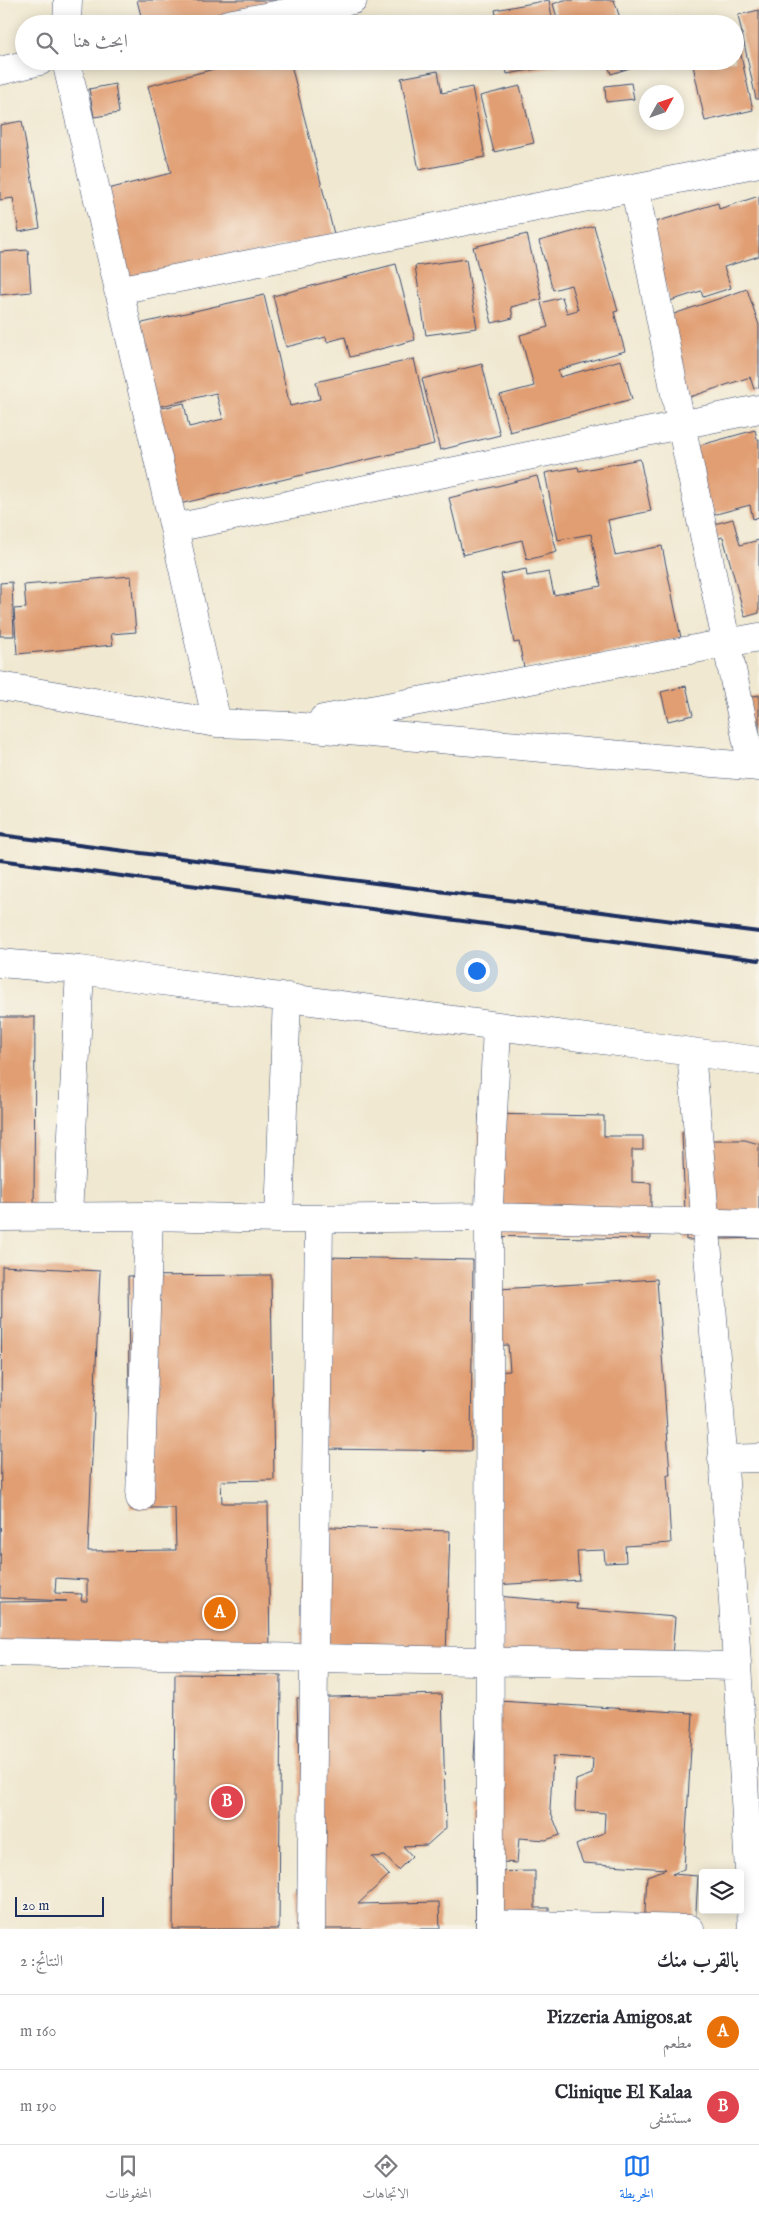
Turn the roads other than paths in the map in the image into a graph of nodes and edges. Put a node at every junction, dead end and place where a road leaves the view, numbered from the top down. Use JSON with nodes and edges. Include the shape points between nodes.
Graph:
{"nodes":[{"id":1,"x":68,"y":0,"type":"edge"},
{"id":2,"x":353,"y":0,"type":"edge"},
{"id":3,"x":67,"y":15,"type":"edge"},
{"id":4,"x":275,"y":15,"type":"edge"},
{"id":5,"x":15,"y":67,"type":"edge"},
{"id":6,"x":68,"y":70,"type":"edge"},
{"id":7,"x":0,"y":71,"type":"edge"},
{"id":8,"x":759,"y":163,"type":"edge"},
{"id":9,"x":635,"y":189,"type":"junction"},
{"id":10,"x":118,"y":290,"type":"junction"},
{"id":11,"x":759,"y":409,"type":"edge"},
{"id":12,"x":681,"y":424,"type":"junction"},
{"id":13,"x":174,"y":528,"type":"junction"},
{"id":14,"x":759,"y":637,"type":"edge"},
{"id":15,"x":726,"y":644,"type":"junction"},
{"id":16,"x":0,"y":686,"type":"edge"},
{"id":17,"x":217,"y":724,"type":"junction"},
{"id":18,"x":290,"y":726,"type":"junction"},
{"id":19,"x":756,"y":766,"type":"edge"},
{"id":20,"x":0,"y":963,"type":"edge"},
{"id":21,"x":80,"y":970,"type":"junction"},
{"id":22,"x":287,"y":997,"type":"junction"},
{"id":23,"x":496,"y":1026,"type":"junction"},
{"id":24,"x":691,"y":1052,"type":"junction"},
{"id":25,"x":759,"y":1061,"type":"edge"},
{"id":26,"x":68,"y":1216,"type":"junction"},
{"id":27,"x":149,"y":1216,"type":"junction"},
{"id":28,"x":0,"y":1217,"type":"edge"},
{"id":29,"x":489,"y":1218,"type":"junction"},
{"id":30,"x":279,"y":1219,"type":"junction"},
{"id":31,"x":319,"y":1219,"type":"junction"},
{"id":32,"x":706,"y":1222,"type":"junction"},
{"id":33,"x":759,"y":1224,"type":"edge"},
{"id":34,"x":759,"y":1458,"type":"edge"},
{"id":35,"x":722,"y":1459,"type":"junction"},
{"id":36,"x":140,"y":1498,"type":"dead end"},
{"id":37,"x":0,"y":1652,"type":"edge"},
{"id":38,"x":312,"y":1658,"type":"junction"},
{"id":39,"x":488,"y":1660,"type":"junction"},
{"id":40,"x":745,"y":1684,"type":"edge"},
{"id":41,"x":490,"y":1927,"type":"edge"},
{"id":42,"x":311,"y":1929,"type":"edge"},
{"id":43,"x":690,"y":1929,"type":"edge"},
{"id":44,"x":752,"y":1929,"type":"edge"}],
"edges":[{"from":1,"to":3,"type":"street"},
{"from":2,"to":4,"type":"street"},
{"from":5,"to":7,"type":"street"},
{"from":6,"to":10,"type":"street"},
{"from":8,"to":9,"type":"street"},
{"from":9,"to":10,"type":"street"},
{"from":9,"to":12,"type":"street"},
{"from":10,"to":13,"type":"street"},
{"from":11,"to":12,"type":"street"},
{"from":12,"to":13,"type":"street"},
{"from":12,"to":15,"type":"street"},
{"from":13,"to":17,"type":"street"},
{"from":14,"to":15,"type":"street"},
{"from":15,"to":18,"type":"street"},
{"from":15,"to":19,"type":"street"},
{"from":16,"to":17,"type":"street"},
{"from":17,"to":18,"type":"street"},
{"from":18,"to":19,"type":"street"},
{"from":20,"to":21,"type":"street"},
{"from":21,"to":22,"type":"street"},
{"from":21,"to":26,"type":"street"},
{"from":22,"to":23,"type":"street"},
{"from":22,"to":30,"type":"street"},
{"from":23,"to":24,"type":"street"},
{"from":23,"to":29,"type":"street"},
{"from":24,"to":25,"type":"street"},
{"from":24,"to":32,"type":"street"},
{"from":26,"to":27,"type":"street"},
{"from":26,"to":28,"type":"street"},
{"from":27,"to":30,"type":"street"},
{"from":27,"to":36,"type":"street"},
{"from":29,"to":31,"type":"street"},
{"from":29,"to":32,"type":"street"},
{"from":29,"to":39,"type":"street"},
{"from":30,"to":31,"type":"street"},
{"from":31,"to":38,"type":"street"},
{"from":32,"to":33,"type":"street"},
{"from":32,"to":35,"type":"street"},
{"from":34,"to":35,"type":"street"},
{"from":35,"to":40,"type":"street"},
{"from":37,"to":38,"type":"street"},
{"from":38,"to":39,"type":"street"},
{"from":38,"to":42,"type":"street"},
{"from":39,"to":40,"type":"street"},
{"from":39,"to":41,"type":"street"},
{"from":40,"to":44,"type":"street"},
{"from":41,"to":43,"type":"street"}]}
